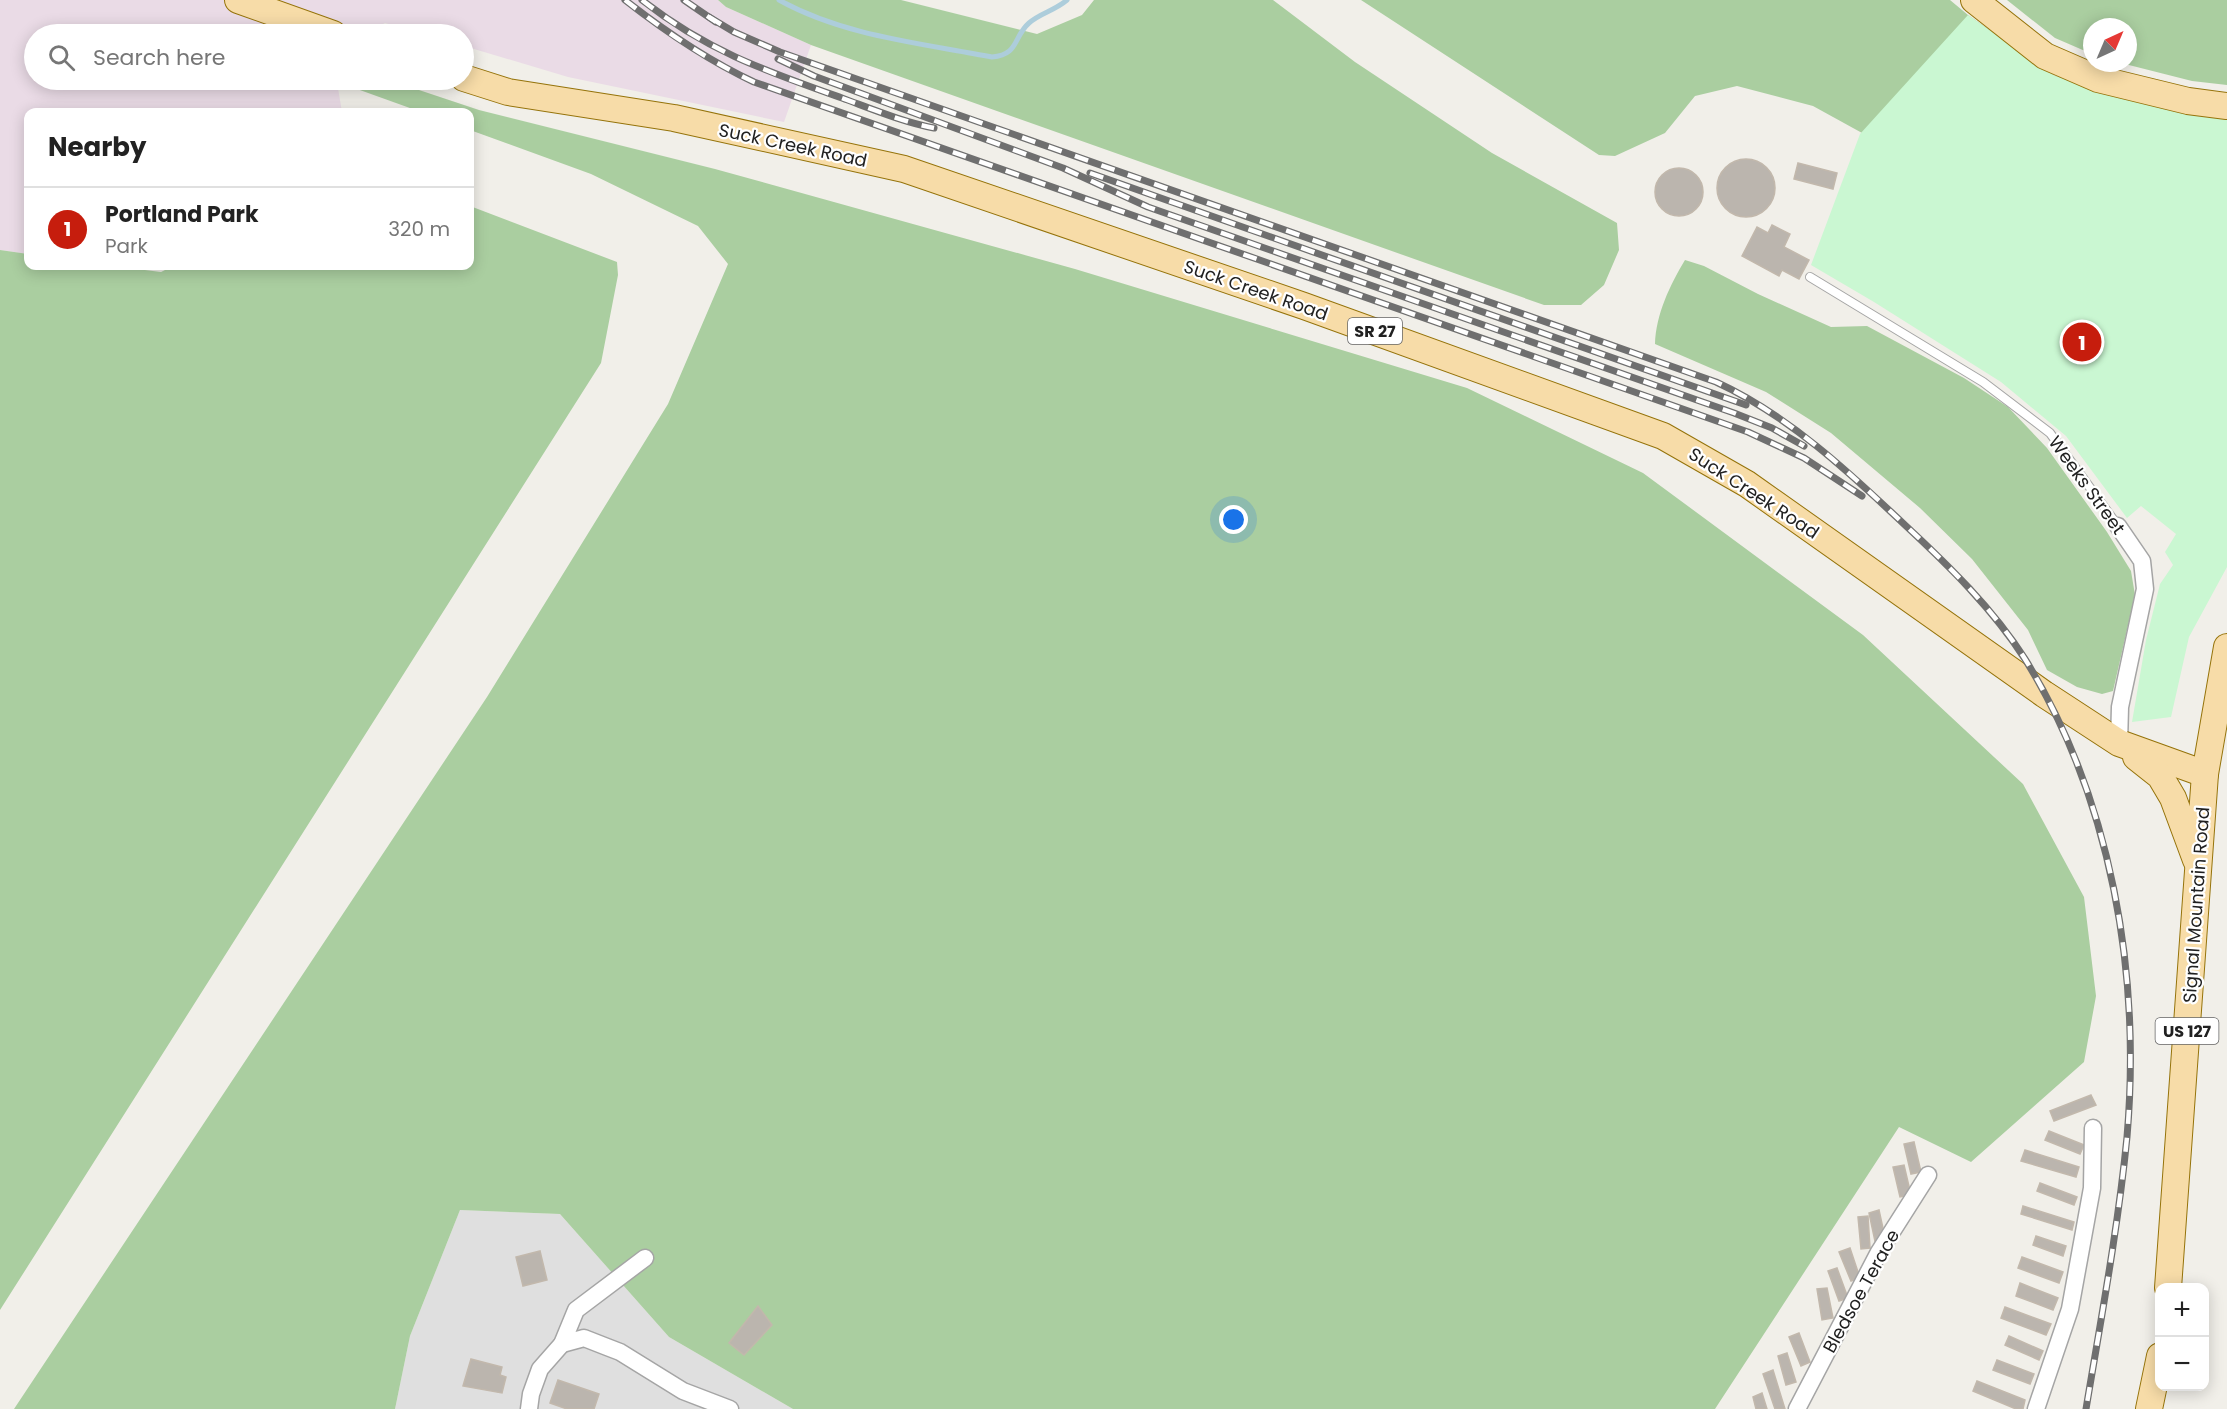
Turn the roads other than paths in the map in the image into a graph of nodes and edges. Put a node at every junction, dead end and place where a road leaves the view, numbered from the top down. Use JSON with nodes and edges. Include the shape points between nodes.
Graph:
{"nodes":[{"id":1,"x":238,"y":0,"type":"edge"},
{"id":2,"x":1974,"y":0,"type":"edge"},
{"id":3,"x":305,"y":24,"type":"edge"},
{"id":4,"x":474,"y":81,"type":"edge"},
{"id":5,"x":2227,"y":106,"type":"edge"},
{"id":6,"x":1810,"y":277,"type":"dead end"},
{"id":7,"x":2118,"y":526,"type":"joint"},
{"id":8,"x":2227,"y":647,"type":"edge"},
{"id":9,"x":2120,"y":743,"type":"junction"},
{"id":10,"x":2205,"y":774,"type":"junction"},
{"id":11,"x":2199,"y":867,"type":"junction"},
{"id":12,"x":2093,"y":1128,"type":"dead end"},
{"id":13,"x":1928,"y":1175,"type":"dead end"},
{"id":14,"x":645,"y":1258,"type":"dead end"},
{"id":15,"x":2168,"y":1283,"type":"edge"},
{"id":16,"x":562,"y":1344,"type":"junction"},
{"id":17,"x":2155,"y":1380,"type":"edge"},
{"id":18,"x":529,"y":1409,"type":"edge"},
{"id":19,"x":730,"y":1409,"type":"edge"},
{"id":20,"x":1797,"y":1409,"type":"edge"},
{"id":21,"x":2036,"y":1409,"type":"edge"},
{"id":22,"x":2149,"y":1409,"type":"edge"}],
"edges":[{"from":1,"to":3,"type":"main road"},
{"from":2,"to":5,"type":"main road","via":[[2045,56],[2098,79],[2188,101]]},
{"from":4,"to":9,"type":"main road","name":"Suck Creek Road","number":"SR 27","via":[[508,92],[674,118],[904,169],[1304,306],[1663,436],[1747,484],[2044,694]]},
{"from":6,"to":7,"type":"lane","name":"Weeks Street","via":[[1983,382],[2050,433]]},
{"from":7,"to":9,"type":"street","name":"Weeks Street","via":[[2142,561],[2145,589],[2120,706]]},
{"from":8,"to":10,"type":"main road","number":"US 127"},
{"from":9,"to":10,"type":"main road","name":"Suck Creek Road","number":"SR 27"},
{"from":9,"to":11,"type":"main road","via":[[2160,776],[2173,798]]},
{"from":10,"to":11,"type":"main road","name":"Signal Mountain Road","number":"US 127"},
{"from":11,"to":15,"type":"main road","name":"Signal Mountain Road","number":"US 127"},
{"from":12,"to":21,"type":"street","via":[[2092,1188],[2070,1309]]},
{"from":13,"to":20,"type":"street","name":"Bledsoe Terace","via":[[1880,1252]]},
{"from":14,"to":16,"type":"street","via":[[576,1310]]},
{"from":16,"to":18,"type":"street","via":[[540,1369]]},
{"from":16,"to":19,"type":"street","via":[[584,1338],[620,1352],[683,1391]]},
{"from":17,"to":22,"type":"main road"}]}
